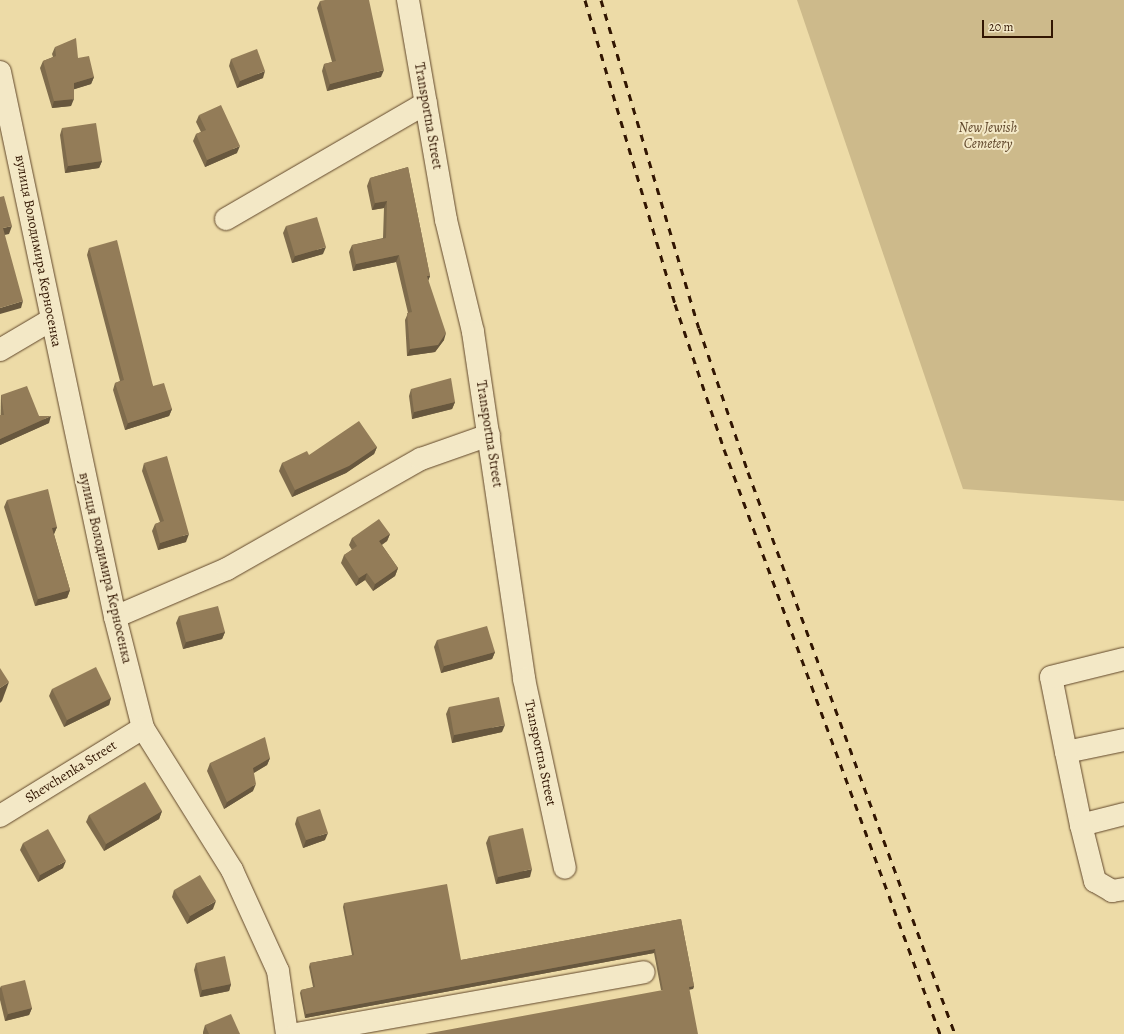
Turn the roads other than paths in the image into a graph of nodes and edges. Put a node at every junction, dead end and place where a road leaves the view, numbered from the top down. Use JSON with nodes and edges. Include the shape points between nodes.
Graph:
{"nodes":[{"id":1,"x":408,"y":0,"type":"edge"},
{"id":2,"x":0,"y":72,"type":"edge"},
{"id":3,"x":426,"y":102,"type":"junction"},
{"id":4,"x":226,"y":219,"type":"dead end"},
{"id":5,"x":51,"y":320,"type":"junction"},
{"id":6,"x":0,"y":350,"type":"edge"},
{"id":7,"x":489,"y":435,"type":"junction"},
{"id":8,"x":115,"y":617,"type":"junction"},
{"id":9,"x":1124,"y":659,"type":"edge"},
{"id":10,"x":143,"y":728,"type":"junction"},
{"id":11,"x":1124,"y":740,"type":"edge"},
{"id":12,"x":1066,"y":752,"type":"junction"},
{"id":13,"x":1124,"y":814,"type":"edge"},
{"id":14,"x":0,"y":816,"type":"edge"},
{"id":15,"x":1081,"y":825,"type":"junction"},
{"id":16,"x":565,"y":868,"type":"dead end"},
{"id":17,"x":1124,"y":889,"type":"edge"},
{"id":18,"x":644,"y":972,"type":"dead end"},
{"id":19,"x":287,"y":1034,"type":"edge"},
{"id":20,"x":297,"y":1034,"type":"edge"}],
"edges":[{"from":1,"to":3,"type":"street","name":"Transportna Street"},
{"from":2,"to":5,"type":"street","name":"вулиця Володимира Керносенка"},
{"from":3,"to":4,"type":"street"},
{"from":3,"to":7,"type":"street","name":"Transportna Street","via":[[446,220],[473,332]]},
{"from":5,"to":6,"type":"street"},
{"from":5,"to":8,"type":"street","name":"вулиця Володимира Керносенка"},
{"from":7,"to":8,"type":"street","via":[[421,459],[227,569]]},
{"from":7,"to":16,"type":"street","name":"Transportna Street","via":[[524,679]]},
{"from":8,"to":10,"type":"street","name":"вулиця Володимира Керносенка"},
{"from":9,"to":12,"type":"street","via":[[1051,677]]},
{"from":10,"to":14,"type":"street","name":"Shevchenka Street"},
{"from":10,"to":19,"type":"street","name":"вулиця Володимира Керносенка","via":[[232,870],[278,971]]},
{"from":11,"to":12,"type":"street"},
{"from":12,"to":15,"type":"street"},
{"from":13,"to":15,"type":"street"},
{"from":15,"to":17,"type":"street","via":[[1095,881],[1112,891]]},
{"from":18,"to":20,"type":"street"}]}
